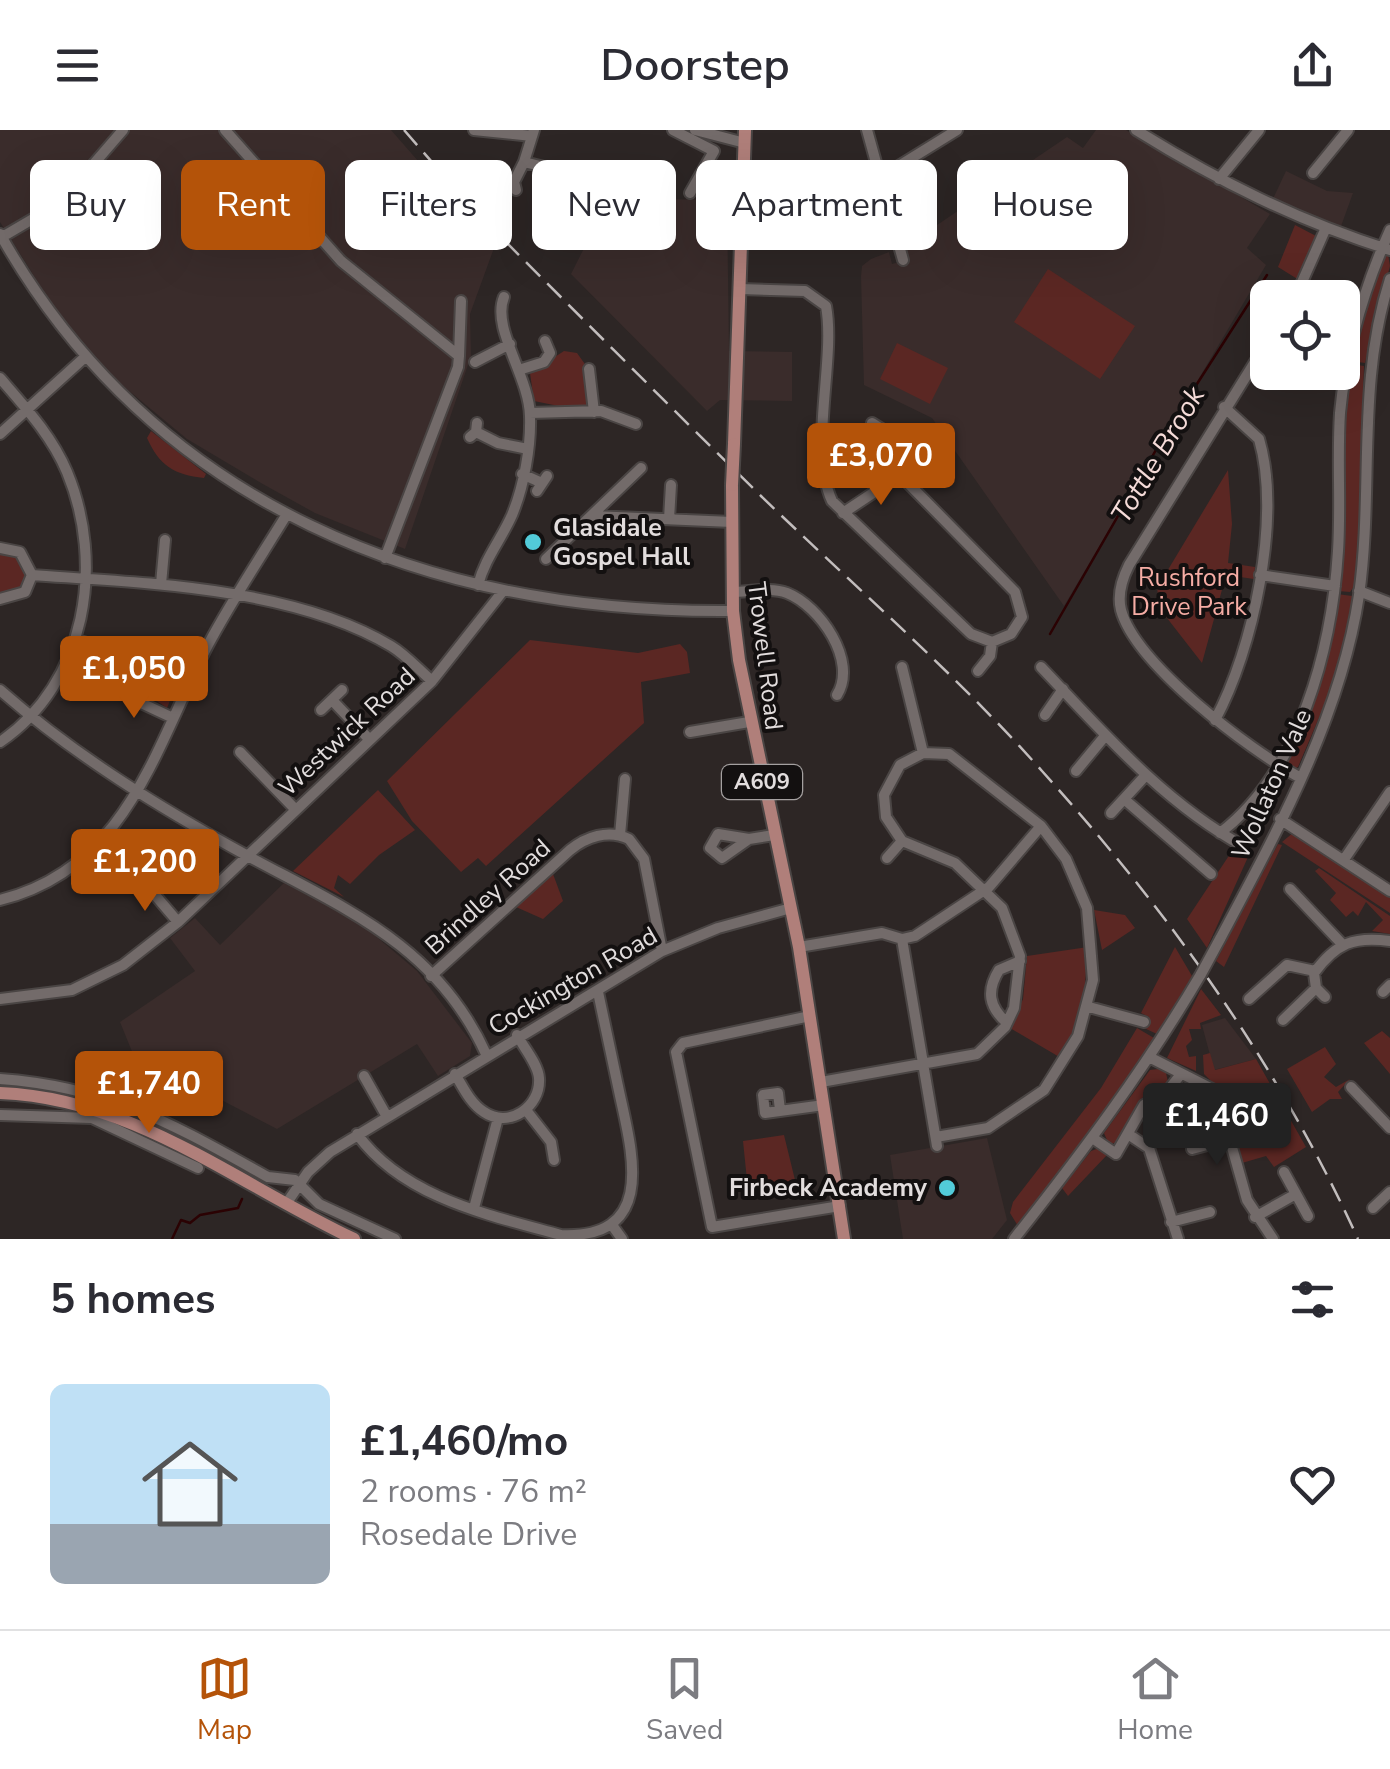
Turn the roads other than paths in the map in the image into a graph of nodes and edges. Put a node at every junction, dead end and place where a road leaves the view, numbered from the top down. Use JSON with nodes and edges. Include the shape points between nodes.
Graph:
{"nodes":[{"id":1,"x":123,"y":130,"type":"edge"},
{"id":2,"x":225,"y":130,"type":"edge"},
{"id":3,"x":474,"y":130,"type":"edge"},
{"id":4,"x":673,"y":130,"type":"edge"},
{"id":5,"x":867,"y":130,"type":"edge"},
{"id":6,"x":957,"y":130,"type":"edge"},
{"id":7,"x":1136,"y":130,"type":"edge"},
{"id":8,"x":1259,"y":130,"type":"edge"},
{"id":9,"x":1348,"y":130,"type":"edge"},
{"id":10,"x":533,"y":133,"type":"edge"},
{"id":11,"x":698,"y":135,"type":"edge"},
{"id":12,"x":745,"y":136,"type":"edge"},
{"id":13,"x":876,"y":160,"type":"edge"},
{"id":14,"x":908,"y":160,"type":"edge"},
{"id":15,"x":524,"y":162,"type":"junction"},
{"id":16,"x":532,"y":164,"type":"edge"},
{"id":17,"x":1313,"y":173,"type":"dead end"},
{"id":18,"x":1219,"y":180,"type":"junction"},
{"id":19,"x":512,"y":185,"type":"edge"},
{"id":20,"x":692,"y":194,"type":"dead end"},
{"id":21,"x":1326,"y":230,"type":"junction"},
{"id":22,"x":1390,"y":230,"type":"edge"},
{"id":23,"x":1,"y":236,"type":"edge"},
{"id":24,"x":1386,"y":249,"type":"edge"},
{"id":25,"x":741,"y":250,"type":"edge"},
{"id":26,"x":901,"y":250,"type":"edge"},
{"id":27,"x":904,"y":260,"type":"dead end"},
{"id":28,"x":1390,"y":279,"type":"edge"},
{"id":29,"x":1303,"y":280,"type":"edge"},
{"id":30,"x":740,"y":289,"type":"junction"},
{"id":31,"x":504,"y":297,"type":"dead end"},
{"id":32,"x":461,"y":301,"type":"dead end"},
{"id":33,"x":545,"y":340,"type":"dead end"},
{"id":34,"x":510,"y":344,"type":"junction"},
{"id":35,"x":459,"y":356,"type":"junction"},
{"id":36,"x":84,"y":358,"type":"junction"},
{"id":37,"x":484,"y":363,"type":"dead end"},
{"id":38,"x":1250,"y":368,"type":"edge"},
{"id":39,"x":522,"y":369,"type":"junction"},
{"id":40,"x":589,"y":369,"type":"dead end"},
{"id":41,"x":0,"y":378,"type":"edge"},
{"id":42,"x":1224,"y":407,"type":"junction"},
{"id":43,"x":28,"y":409,"type":"junction"},
{"id":44,"x":594,"y":412,"type":"junction"},
{"id":45,"x":530,"y":413,"type":"junction"},
{"id":46,"x":872,"y":424,"type":"dead end"},
{"id":47,"x":636,"y":425,"type":"dead end"},
{"id":48,"x":475,"y":430,"type":"dead end"},
{"id":49,"x":0,"y":434,"type":"edge"},
{"id":50,"x":528,"y":449,"type":"junction"},
{"id":51,"x":640,"y":468,"type":"dead end"},
{"id":52,"x":522,"y":474,"type":"junction"},
{"id":53,"x":900,"y":475,"type":"junction"},
{"id":54,"x":542,"y":483,"type":"dead end"},
{"id":55,"x":671,"y":485,"type":"dead end"},
{"id":56,"x":287,"y":514,"type":"junction"},
{"id":57,"x":843,"y":514,"type":"junction"},
{"id":58,"x":593,"y":516,"type":"junction"},
{"id":59,"x":670,"y":520,"type":"junction"},
{"id":60,"x":732,"y":522,"type":"junction"},
{"id":61,"x":166,"y":540,"type":"dead end"},
{"id":62,"x":0,"y":548,"type":"edge"},
{"id":63,"x":385,"y":558,"type":"junction"},
{"id":64,"x":546,"y":559,"type":"dead end"},
{"id":65,"x":32,"y":575,"type":"junction"},
{"id":66,"x":1260,"y":575,"type":"junction"},
{"id":67,"x":87,"y":579,"type":"junction"},
{"id":68,"x":161,"y":584,"type":"junction"},
{"id":69,"x":478,"y":585,"type":"junction"},
{"id":70,"x":1335,"y":586,"type":"junction"},
{"id":71,"x":503,"y":591,"type":"junction"},
{"id":72,"x":732,"y":592,"type":"junction"},
{"id":73,"x":1359,"y":592,"type":"junction"},
{"id":74,"x":236,"y":597,"type":"junction"},
{"id":75,"x":0,"y":599,"type":"edge"},
{"id":76,"x":1390,"y":602,"type":"edge"},
{"id":77,"x":733,"y":611,"type":"junction"},
{"id":78,"x":76,"y":640,"type":"junction"},
{"id":79,"x":992,"y":642,"type":"junction"},
{"id":80,"x":118,"y":660,"type":"junction"},
{"id":81,"x":1041,"y":667,"type":"dead end"},
{"id":82,"x":978,"y":671,"type":"dead end"},
{"id":83,"x":905,"y":673,"type":"dead end"},
{"id":84,"x":432,"y":681,"type":"junction"},
{"id":85,"x":135,"y":686,"type":"junction"},
{"id":86,"x":1063,"y":689,"type":"junction"},
{"id":87,"x":0,"y":690,"type":"edge"},
{"id":88,"x":342,"y":690,"type":"dead end"},
{"id":89,"x":837,"y":695,"type":"dead end"},
{"id":90,"x":332,"y":700,"type":"junction"},
{"id":91,"x":321,"y":710,"type":"dead end"},
{"id":92,"x":28,"y":716,"type":"junction"},
{"id":93,"x":1044,"y":716,"type":"dead end"},
{"id":94,"x":173,"y":718,"type":"junction"},
{"id":95,"x":1215,"y":720,"type":"junction"},
{"id":96,"x":749,"y":722,"type":"junction"},
{"id":97,"x":690,"y":732,"type":"dead end"},
{"id":98,"x":1105,"y":736,"type":"junction"},
{"id":99,"x":368,"y":738,"type":"junction"},
{"id":100,"x":0,"y":742,"type":"edge"},
{"id":101,"x":240,"y":752,"type":"dead end"},
{"id":102,"x":923,"y":753,"type":"junction"},
{"id":103,"x":1277,"y":765,"type":"junction"},
{"id":104,"x":1076,"y":771,"type":"dead end"},
{"id":105,"x":1146,"y":775,"type":"junction"},
{"id":106,"x":1299,"y":778,"type":"junction"},
{"id":107,"x":624,"y":779,"type":"dead end"},
{"id":108,"x":1390,"y":792,"type":"edge"},
{"id":109,"x":140,"y":793,"type":"junction"},
{"id":110,"x":1124,"y":799,"type":"junction"},
{"id":111,"x":294,"y":808,"type":"junction"},
{"id":112,"x":1111,"y":813,"type":"dead end"},
{"id":113,"x":1280,"y":819,"type":"junction"},
{"id":114,"x":1041,"y":826,"type":"junction"},
{"id":115,"x":1220,"y":833,"type":"junction"},
{"id":116,"x":620,"y":835,"type":"junction"},
{"id":117,"x":774,"y":835,"type":"junction"},
{"id":118,"x":749,"y":839,"type":"dead end"},
{"id":119,"x":902,"y":841,"type":"junction"},
{"id":120,"x":1243,"y":846,"type":"dead end"},
{"id":121,"x":246,"y":855,"type":"junction"},
{"id":122,"x":887,"y":858,"type":"dead end"},
{"id":123,"x":1345,"y":858,"type":"junction"},
{"id":124,"x":1211,"y":874,"type":"dead end"},
{"id":125,"x":143,"y":881,"type":"dead end"},
{"id":126,"x":986,"y":889,"type":"junction"},
{"id":127,"x":1290,"y":889,"type":"dead end"},
{"id":128,"x":1390,"y":891,"type":"edge"},
{"id":129,"x":0,"y":900,"type":"edge"},
{"id":130,"x":791,"y":908,"type":"junction"},
{"id":131,"x":178,"y":922,"type":"junction"},
{"id":132,"x":902,"y":939,"type":"junction"},
{"id":133,"x":1390,"y":942,"type":"edge"},
{"id":134,"x":1342,"y":944,"type":"junction"},
{"id":135,"x":798,"y":947,"type":"junction"},
{"id":136,"x":662,"y":951,"type":"junction"},
{"id":137,"x":1020,"y":961,"type":"junction"},
{"id":138,"x":1315,"y":971,"type":"junction"},
{"id":139,"x":431,"y":976,"type":"junction"},
{"id":140,"x":1316,"y":988,"type":"junction"},
{"id":141,"x":598,"y":992,"type":"junction"},
{"id":142,"x":0,"y":998,"type":"edge"},
{"id":143,"x":1325,"y":998,"type":"dead end"},
{"id":144,"x":1249,"y":999,"type":"dead end"},
{"id":145,"x":1089,"y":1007,"type":"junction"},
{"id":146,"x":810,"y":1016,"type":"junction"},
{"id":147,"x":1282,"y":1020,"type":"dead end"},
{"id":148,"x":1144,"y":1022,"type":"dead end"},
{"id":149,"x":1007,"y":1024,"type":"junction"},
{"id":150,"x":517,"y":1035,"type":"junction"},
{"id":151,"x":486,"y":1054,"type":"junction"},
{"id":152,"x":1151,"y":1058,"type":"junction"},
{"id":153,"x":924,"y":1064,"type":"junction"},
{"id":154,"x":454,"y":1074,"type":"junction"},
{"id":155,"x":1181,"y":1074,"type":"junction"},
{"id":156,"x":364,"y":1076,"type":"dead end"},
{"id":157,"x":0,"y":1079,"type":"edge"},
{"id":158,"x":820,"y":1082,"type":"junction"},
{"id":159,"x":1351,"y":1087,"type":"dead end"},
{"id":160,"x":4,"y":1094,"type":"edge"},
{"id":161,"x":824,"y":1105,"type":"junction"},
{"id":162,"x":526,"y":1110,"type":"junction"},
{"id":163,"x":780,"y":1110,"type":"dead end"},
{"id":164,"x":3,"y":1115,"type":"edge"},
{"id":165,"x":386,"y":1115,"type":"junction"},
{"id":166,"x":498,"y":1118,"type":"junction"},
{"id":167,"x":1390,"y":1128,"type":"edge"},
{"id":168,"x":357,"y":1134,"type":"junction"},
{"id":169,"x":1128,"y":1134,"type":"junction"},
{"id":170,"x":1094,"y":1139,"type":"junction"},
{"id":171,"x":1230,"y":1139,"type":"junction"},
{"id":172,"x":1197,"y":1144,"type":"dead end"},
{"id":173,"x":1116,"y":1154,"type":"junction"},
{"id":174,"x":554,"y":1160,"type":"dead end"},
{"id":175,"x":1108,"y":1164,"type":"dead end"},
{"id":176,"x":198,"y":1168,"type":"dead end"},
{"id":177,"x":1284,"y":1172,"type":"dead end"},
{"id":178,"x":300,"y":1182,"type":"junction"},
{"id":179,"x":1390,"y":1192,"type":"edge"},
{"id":180,"x":1296,"y":1194,"type":"junction"},
{"id":181,"x":286,"y":1204,"type":"junction"},
{"id":182,"x":840,"y":1206,"type":"junction"},
{"id":183,"x":474,"y":1208,"type":"junction"},
{"id":184,"x":1373,"y":1208,"type":"dead end"},
{"id":185,"x":1203,"y":1211,"type":"dead end"},
{"id":186,"x":1254,"y":1216,"type":"junction"},
{"id":187,"x":1308,"y":1216,"type":"dead end"},
{"id":188,"x":1171,"y":1222,"type":"junction"},
{"id":189,"x":612,"y":1225,"type":"junction"},
{"id":190,"x":354,"y":1239,"type":"edge"},
{"id":191,"x":394,"y":1239,"type":"edge"},
{"id":192,"x":622,"y":1239,"type":"edge"},
{"id":193,"x":844,"y":1239,"type":"edge"},
{"id":194,"x":1014,"y":1239,"type":"edge"},
{"id":195,"x":1178,"y":1239,"type":"edge"},
{"id":196,"x":1273,"y":1239,"type":"edge"}],
"edges":[{"from":1,"to":23,"type":"street","via":[[60,203]]},
{"from":2,"to":35,"type":"street","via":[[341,262]]},
{"from":3,"to":10,"type":"street"},
{"from":4,"to":11,"type":"street"},
{"from":5,"to":13,"type":"street"},
{"from":6,"to":14,"type":"street"},
{"from":7,"to":18,"type":"street"},
{"from":8,"to":18,"type":"street"},
{"from":9,"to":17,"type":"street"},
{"from":10,"to":15,"type":"street"},
{"from":11,"to":12,"type":"street"},
{"from":11,"to":20,"type":"street","via":[[714,151]]},
{"from":15,"to":16,"type":"street"},
{"from":15,"to":19,"type":"street"},
{"from":18,"to":21,"type":"street"},
{"from":21,"to":24,"type":"street"},
{"from":21,"to":29,"type":"street"},
{"from":22,"to":24,"type":"street","name":"Wollaton Vale"},
{"from":23,"to":36,"type":"street"},
{"from":24,"to":70,"type":"street","name":"Wollaton Vale","via":[[1357,318],[1342,397]]},
{"from":25,"to":30,"type":"main road","name":"Trowell Road","number":"A609"},
{"from":26,"to":27,"type":"street"},
{"from":28,"to":73,"type":"street","name":"Wollaton Vale","via":[[1370,365]]},
{"from":30,"to":57,"type":"street","via":[[805,291],[826,306],[826,483]]},
{"from":30,"to":60,"type":"main road","name":"Trowell Road","number":"A609","bridge":true},
{"from":31,"to":34,"type":"street","via":[[500,323]]},
{"from":32,"to":35,"type":"street"},
{"from":33,"to":39,"type":"street","via":[[554,351]]},
{"from":34,"to":37,"type":"street"},
{"from":34,"to":39,"type":"street"},
{"from":35,"to":63,"type":"street"},
{"from":36,"to":43,"type":"street"},
{"from":36,"to":56,"type":"street","via":[[213,471]]},
{"from":38,"to":42,"type":"street"},
{"from":39,"to":45,"type":"street"},
{"from":40,"to":44,"type":"street"},
{"from":41,"to":43,"type":"street"},
{"from":42,"to":66,"type":"street","via":[[1261,444]]},
{"from":42,"to":95,"type":"street","via":[[1129,565],[1120,596],[1128,625]]},
{"from":43,"to":49,"type":"street"},
{"from":43,"to":67,"type":"street","via":[[75,494]]},
{"from":44,"to":45,"type":"street"},
{"from":44,"to":47,"type":"street"},
{"from":45,"to":50,"type":"street"},
{"from":46,"to":53,"type":"street","via":[[896,436]]},
{"from":48,"to":50,"type":"street"},
{"from":50,"to":52,"type":"street"},
{"from":51,"to":58,"type":"street"},
{"from":52,"to":54,"type":"street"},
{"from":52,"to":69,"type":"street","via":[[512,514]]},
{"from":53,"to":57,"type":"street"},
{"from":53,"to":79,"type":"street","via":[[1018,596],[1019,624]]},
{"from":55,"to":59,"type":"street"},
{"from":56,"to":63,"type":"street"},
{"from":56,"to":74,"type":"street"},
{"from":57,"to":79,"type":"street","via":[[971,634]]},
{"from":58,"to":59,"type":"street"},
{"from":58,"to":64,"type":"street"},
{"from":59,"to":60,"type":"street"},
{"from":60,"to":72,"type":"main road","name":"Trowell Road","number":"A609"},
{"from":61,"to":68,"type":"street"},
{"from":62,"to":65,"type":"street","via":[[20,552]]},
{"from":63,"to":69,"type":"street"},
{"from":65,"to":67,"type":"street"},
{"from":65,"to":75,"type":"street","via":[[25,592]]},
{"from":66,"to":70,"type":"street"},
{"from":66,"to":95,"type":"street","via":[[1243,650]]},
{"from":67,"to":68,"type":"street"},
{"from":67,"to":78,"type":"street"},
{"from":68,"to":74,"type":"street"},
{"from":69,"to":71,"type":"street"},
{"from":70,"to":103,"type":"street","name":"Wollaton Vale","via":[[1312,685]]},
{"from":71,"to":77,"type":"street","via":[[591,606]]},
{"from":71,"to":84,"type":"street","name":"Westwick Road"},
{"from":72,"to":77,"type":"main road","name":"Trowell Road","number":"A609"},
{"from":72,"to":89,"type":"street","via":[[786,593],[839,634]]},
{"from":73,"to":76,"type":"street"},
{"from":73,"to":106,"type":"street","name":"Wollaton Vale","via":[[1344,661]]},
{"from":74,"to":84,"type":"street","via":[[356,630],[394,647]]},
{"from":74,"to":94,"type":"street"},
{"from":77,"to":96,"type":"main road","name":"Trowell Road","number":"A609"},
{"from":78,"to":80,"type":"street","via":[[112,650]]},
{"from":78,"to":92,"type":"street"},
{"from":79,"to":82,"type":"street"},
{"from":80,"to":85,"type":"street","via":[[112,672],[118,685]]},
{"from":80,"to":85,"type":"street","via":[[131,657],[141,664],[144,675]]},
{"from":81,"to":86,"type":"street"},
{"from":83,"to":102,"type":"street"},
{"from":84,"to":99,"type":"street","name":"Westwick Road"},
{"from":85,"to":94,"type":"street","via":[[141,702]]},
{"from":86,"to":93,"type":"street"},
{"from":86,"to":98,"type":"street"},
{"from":87,"to":92,"type":"street"},
{"from":88,"to":90,"type":"street"},
{"from":90,"to":91,"type":"street"},
{"from":90,"to":99,"type":"street"},
{"from":92,"to":100,"type":"street"},
{"from":92,"to":109,"type":"street"},
{"from":94,"to":109,"type":"street"},
{"from":95,"to":103,"type":"street"},
{"from":96,"to":97,"type":"street"},
{"from":96,"to":117,"type":"main road","name":"Trowell Road","number":"A609"},
{"from":98,"to":104,"type":"street"},
{"from":98,"to":105,"type":"street"},
{"from":99,"to":111,"type":"street","name":"Westwick Road"},
{"from":101,"to":111,"type":"street"},
{"from":102,"to":114,"type":"street","via":[[956,758]]},
{"from":102,"to":119,"type":"street","via":[[900,766],[884,795],[889,825]]},
{"from":103,"to":106,"type":"street"},
{"from":103,"to":115,"type":"street","name":"Wollaton Vale","via":[[1259,798]]},
{"from":105,"to":110,"type":"street"},
{"from":105,"to":115,"type":"street"},
{"from":106,"to":113,"type":"street","name":"Wollaton Vale"},
{"from":107,"to":116,"type":"street"},
{"from":108,"to":123,"type":"street"},
{"from":109,"to":121,"type":"street"},
{"from":109,"to":129,"type":"street","via":[[61,876]]},
{"from":110,"to":112,"type":"street"},
{"from":110,"to":124,"type":"street"},
{"from":111,"to":121,"type":"street","name":"Westwick Road"},
{"from":113,"to":123,"type":"street"},
{"from":113,"to":152,"type":"street","name":"Wollaton Vale","bridge":true},
{"from":114,"to":126,"type":"street"},
{"from":114,"to":145,"type":"street","via":[[1073,870],[1087,908],[1094,953]]},
{"from":115,"to":120,"type":"street"},
{"from":116,"to":136,"type":"street","via":[[644,859]]},
{"from":116,"to":139,"type":"street","name":"Brindley Road","via":[[584,839]]},
{"from":117,"to":118,"type":"street"},
{"from":117,"to":130,"type":"main road","name":"Trowell Road","number":"A609"},
{"from":119,"to":122,"type":"street"},
{"from":119,"to":126,"type":"street","via":[[948,859]]},
{"from":121,"to":131,"type":"street","name":"Westwick Road"},
{"from":121,"to":139,"type":"street","via":[[379,926]]},
{"from":123,"to":128,"type":"street"},
{"from":125,"to":131,"type":"street"},
{"from":126,"to":132,"type":"street"},
{"from":126,"to":137,"type":"street","via":[[1011,923]]},
{"from":127,"to":134,"type":"street"},
{"from":130,"to":135,"type":"main road","name":"Trowell Road","number":"A609"},
{"from":130,"to":136,"type":"street","name":"Cockington Road"},
{"from":131,"to":142,"type":"street","name":"Westwick Road","via":[[124,964],[72,990]]},
{"from":132,"to":135,"type":"street","via":[[882,933]]},
{"from":132,"to":153,"type":"street"},
{"from":133,"to":134,"type":"street","via":[[1358,938]]},
{"from":134,"to":138,"type":"street"},
{"from":135,"to":146,"type":"main road","name":"Trowell Road","number":"A609"},
{"from":136,"to":141,"type":"street","name":"Cockington Road"},
{"from":137,"to":149,"type":"street","via":[[1018,996]]},
{"from":137,"to":149,"type":"street","via":[[999,970],[990,991],[993,1008]]},
{"from":138,"to":140,"type":"street"},
{"from":138,"to":144,"type":"street","via":[[1285,966]]},
{"from":139,"to":151,"type":"street"},
{"from":140,"to":143,"type":"street"},
{"from":140,"to":147,"type":"street"},
{"from":141,"to":150,"type":"street","name":"Cockington Road"},
{"from":141,"to":189,"type":"street","via":[[632,1147],[633,1194]]},
{"from":145,"to":148,"type":"street"},
{"from":145,"to":153,"type":"street","via":[[1065,1062],[1026,1106],[988,1128],[936,1142]]},
{"from":146,"to":158,"type":"main road","name":"Trowell Road","number":"A609"},
{"from":146,"to":182,"type":"street","via":[[683,1043],[676,1052],[712,1227]]},
{"from":149,"to":153,"type":"street","via":[[977,1054]]},
{"from":150,"to":151,"type":"street","name":"Cockington Road"},
{"from":150,"to":162,"type":"street","via":[[539,1074]]},
{"from":151,"to":154,"type":"street","name":"Cockington Road"},
{"from":152,"to":155,"type":"street"},
{"from":152,"to":170,"type":"street","name":"Wollaton Vale"},
{"from":153,"to":158,"type":"street"},
{"from":154,"to":165,"type":"street","name":"Cockington Road"},
{"from":154,"to":166,"type":"street","via":[[472,1101]]},
{"from":155,"to":169,"type":"street","via":[[1144,1104]]},
{"from":155,"to":171,"type":"street","via":[[1216,1091]]},
{"from":156,"to":165,"type":"street"},
{"from":157,"to":178,"type":"street","via":[[102,1094],[268,1178]]},
{"from":158,"to":161,"type":"main road","name":"Trowell Road","number":"A609"},
{"from":159,"to":167,"type":"street"},
{"from":160,"to":164,"type":"street"},
{"from":160,"to":181,"type":"main road","via":[[123,1118]]},
{"from":161,"to":163,"type":"street"},
{"from":161,"to":182,"type":"main road","name":"Trowell Road","number":"A609"},
{"from":162,"to":166,"type":"street"},
{"from":162,"to":174,"type":"street","via":[[551,1142]]},
{"from":164,"to":176,"type":"street","via":[[92,1118]]},
{"from":165,"to":168,"type":"street","name":"Cockington Road"},
{"from":166,"to":183,"type":"street"},
{"from":168,"to":178,"type":"street","name":"Cockington Road"},
{"from":168,"to":183,"type":"street","via":[[398,1175]]},
{"from":169,"to":173,"type":"street"},
{"from":169,"to":188,"type":"street","via":[[1149,1148]]},
{"from":170,"to":173,"type":"street"},
{"from":170,"to":194,"type":"street","name":"Wollaton Vale"},
{"from":171,"to":172,"type":"street"},
{"from":171,"to":186,"type":"street"},
{"from":173,"to":175,"type":"street"},
{"from":177,"to":180,"type":"street"},
{"from":178,"to":181,"type":"street","name":"Cockington Road"},
{"from":178,"to":191,"type":"street","via":[[318,1204]]},
{"from":179,"to":184,"type":"street"},
{"from":180,"to":186,"type":"street"},
{"from":180,"to":187,"type":"street"},
{"from":181,"to":190,"type":"main road"},
{"from":182,"to":193,"type":"main road","name":"Trowell Road","number":"A609"},
{"from":183,"to":189,"type":"street","via":[[561,1236],[581,1237]]},
{"from":185,"to":188,"type":"street"},
{"from":186,"to":196,"type":"street"},
{"from":188,"to":195,"type":"street"},
{"from":189,"to":192,"type":"street"}]}
